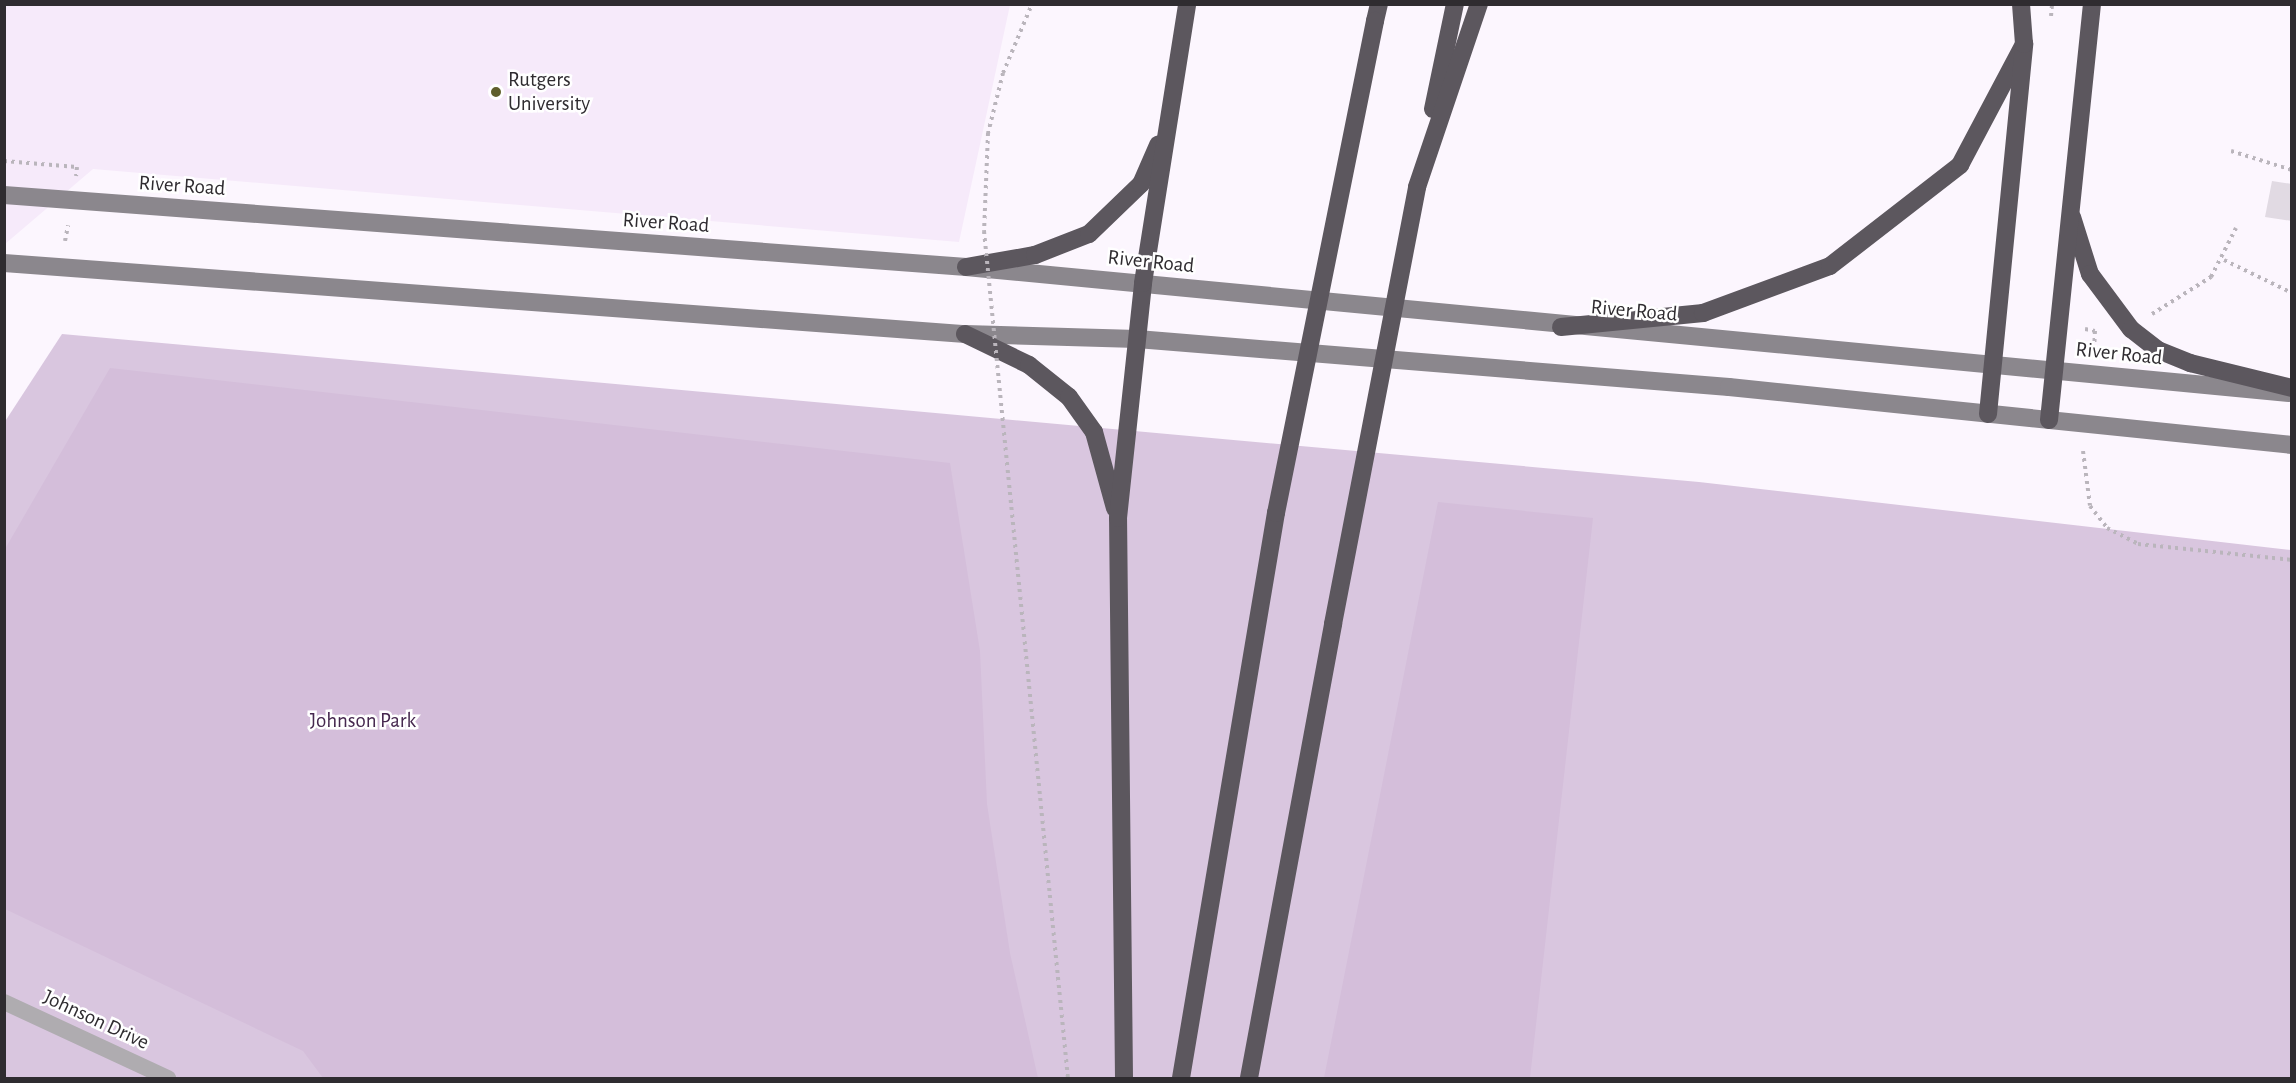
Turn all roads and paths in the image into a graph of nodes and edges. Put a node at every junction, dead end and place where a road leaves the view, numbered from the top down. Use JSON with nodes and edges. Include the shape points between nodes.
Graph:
{"nodes":[{"id":1,"x":1032,"y":4,"type":"edge"},
{"id":2,"x":1187,"y":4,"type":"edge"},
{"id":3,"x":1455,"y":4,"type":"edge"},
{"id":4,"x":1479,"y":4,"type":"edge"},
{"id":5,"x":2021,"y":4,"type":"edge"},
{"id":6,"x":2092,"y":4,"type":"edge"},
{"id":7,"x":1377,"y":13,"type":"edge"},
{"id":8,"x":2024,"y":44,"type":"junction"},
{"id":9,"x":1169,"y":121,"type":"junction"},
{"id":10,"x":2231,"y":151,"type":"dead end"},
{"id":11,"x":2292,"y":170,"type":"edge"},
{"id":12,"x":1417,"y":187,"type":"junction"},
{"id":13,"x":4,"y":195,"type":"edge"},
{"id":14,"x":2070,"y":212,"type":"junction"},
{"id":15,"x":2236,"y":228,"type":"dead end"},
{"id":16,"x":2224,"y":260,"type":"junction"},
{"id":17,"x":4,"y":263,"type":"edge"},
{"id":18,"x":966,"y":267,"type":"junction"},
{"id":19,"x":1143,"y":283,"type":"junction"},
{"id":20,"x":2292,"y":294,"type":"edge"},
{"id":21,"x":2142,"y":311,"type":"dead end"},
{"id":22,"x":1561,"y":327,"type":"junction"},
{"id":23,"x":965,"y":334,"type":"junction"},
{"id":24,"x":1137,"y":339,"type":"junction"},
{"id":25,"x":1994,"y":364,"type":"junction"},
{"id":26,"x":2054,"y":370,"type":"junction"},
{"id":27,"x":2292,"y":388,"type":"edge"},
{"id":28,"x":2292,"y":393,"type":"edge"},
{"id":29,"x":1988,"y":414,"type":"junction"},
{"id":30,"x":2049,"y":420,"type":"junction"},
{"id":31,"x":2292,"y":446,"type":"edge"},
{"id":32,"x":2083,"y":455,"type":"dead end"},
{"id":33,"x":1118,"y":518,"type":"junction"},
{"id":34,"x":2292,"y":560,"type":"edge"},
{"id":35,"x":4,"y":1002,"type":"edge"},
{"id":36,"x":168,"y":1078,"type":"edge"},
{"id":37,"x":1068,"y":1078,"type":"edge"},
{"id":38,"x":1124,"y":1078,"type":"edge"},
{"id":39,"x":1182,"y":1078,"type":"edge"},
{"id":40,"x":1249,"y":1078,"type":"edge"}],
"edges":[{"from":1,"to":37,"type":"path","bridge":true,"via":[[1003,73],[988,133],[984,231]]},
{"from":2,"to":9,"type":"highway"},
{"from":3,"to":12,"type":"highway"},
{"from":4,"to":12,"type":"highway"},
{"from":5,"to":8,"type":"highway"},
{"from":6,"to":14,"type":"highway"},
{"from":7,"to":39,"type":"highway","bridge":true,"via":[[1276,513]]},
{"from":8,"to":22,"type":"highway","via":[[1960,165],[1830,266],[1704,313]]},
{"from":8,"to":25,"type":"highway"},
{"from":9,"to":18,"type":"highway","via":[[1141,184],[1089,234],[1035,255]]},
{"from":9,"to":19,"type":"highway"},
{"from":10,"to":11,"type":"path"},
{"from":12,"to":40,"type":"highway","bridge":true},
{"from":13,"to":18,"type":"main road","name":"River Road"},
{"from":14,"to":26,"type":"highway"},
{"from":14,"to":27,"type":"highway","via":[[2090,274],[2131,329],[2158,350],[2190,363]]},
{"from":15,"to":16,"type":"path"},
{"from":16,"to":20,"type":"path"},
{"from":16,"to":21,"type":"path","via":[[2205,282],[2148,316]]},
{"from":17,"to":23,"type":"main road"},
{"from":18,"to":19,"type":"main road","name":"River Road"},
{"from":19,"to":22,"type":"main road","name":"River Road"},
{"from":19,"to":24,"type":"highway"},
{"from":22,"to":25,"type":"main road","name":"River Road"},
{"from":23,"to":24,"type":"main road"},
{"from":23,"to":33,"type":"highway","via":[[1029,365],[1069,397],[1094,432]]},
{"from":24,"to":29,"type":"main road"},
{"from":24,"to":33,"type":"highway"},
{"from":25,"to":26,"type":"main road","name":"River Road"},
{"from":25,"to":29,"type":"highway"},
{"from":26,"to":28,"type":"main road","name":"River Road"},
{"from":26,"to":30,"type":"highway"},
{"from":29,"to":30,"type":"main road"},
{"from":30,"to":31,"type":"main road"},
{"from":32,"to":34,"type":"path","via":[[2090,506],[2106,528],[2138,544]]},
{"from":33,"to":38,"type":"highway"},
{"from":35,"to":36,"type":"lane","name":"Johnson Drive"}]}
